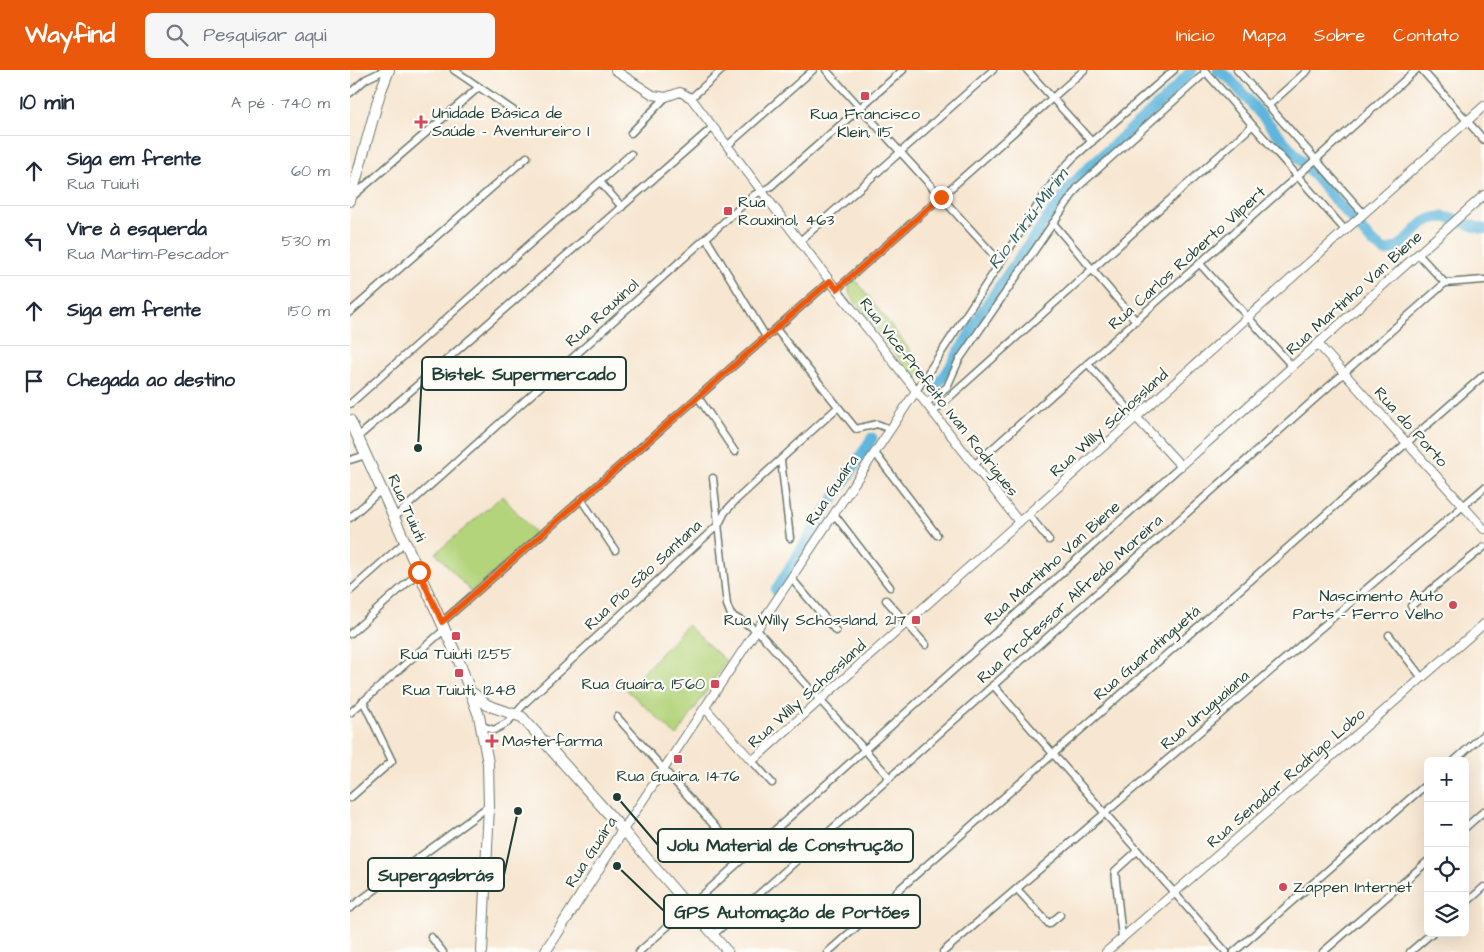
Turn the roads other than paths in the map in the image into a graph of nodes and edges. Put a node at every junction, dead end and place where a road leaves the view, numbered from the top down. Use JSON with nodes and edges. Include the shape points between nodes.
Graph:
{"nodes":[{"id":1,"x":385,"y":70,"type":"edge"},
{"id":2,"x":389,"y":70,"type":"edge"},
{"id":3,"x":454,"y":70,"type":"edge"},
{"id":4,"x":615,"y":70,"type":"edge"},
{"id":5,"x":722,"y":70,"type":"edge"},
{"id":6,"x":813,"y":70,"type":"edge"},
{"id":7,"x":826,"y":70,"type":"edge"},
{"id":8,"x":903,"y":70,"type":"edge"},
{"id":9,"x":993,"y":70,"type":"edge"},
{"id":10,"x":1027,"y":70,"type":"edge"},
{"id":11,"x":1084,"y":70,"type":"edge"},
{"id":12,"x":1174,"y":70,"type":"edge"},
{"id":13,"x":1237,"y":70,"type":"edge"},
{"id":14,"x":1308,"y":70,"type":"edge"},
{"id":15,"x":1416,"y":70,"type":"edge"},
{"id":16,"x":1422,"y":70,"type":"edge"},
{"id":17,"x":1205,"y":72,"type":"edge"},
{"id":18,"x":479,"y":87,"type":"junction"},
{"id":19,"x":350,"y":93,"type":"edge"},
{"id":20,"x":666,"y":97,"type":"junction"},
{"id":21,"x":691,"y":98,"type":"junction"},
{"id":22,"x":1052,"y":98,"type":"junction"},
{"id":23,"x":1269,"y":106,"type":"junction"},
{"id":24,"x":1484,"y":106,"type":"edge"},
{"id":25,"x":860,"y":108,"type":"junction"},
{"id":26,"x":516,"y":113,"type":"dead end"},
{"id":27,"x":1467,"y":121,"type":"junction"},
{"id":28,"x":1252,"y":126,"type":"junction"},
{"id":29,"x":713,"y":127,"type":"junction"},
{"id":30,"x":631,"y":132,"type":"dead end"},
{"id":31,"x":1484,"y":140,"type":"edge"},
{"id":32,"x":1092,"y":142,"type":"junction"},
{"id":33,"x":728,"y":146,"type":"junction"},
{"id":34,"x":900,"y":152,"type":"junction"},
{"id":35,"x":631,"y":154,"type":"dead end"},
{"id":36,"x":527,"y":157,"type":"dead end"},
{"id":37,"x":1315,"y":162,"type":"junction"},
{"id":38,"x":1298,"y":177,"type":"junction"},
{"id":39,"x":600,"y":182,"type":"junction"},
{"id":40,"x":762,"y":192,"type":"junction"},
{"id":41,"x":1484,"y":195,"type":"edge"},
{"id":42,"x":941,"y":197,"type":"junction"},
{"id":43,"x":350,"y":199,"type":"edge"},
{"id":44,"x":622,"y":207,"type":"junction"},
{"id":45,"x":1361,"y":215,"type":"junction"},
{"id":46,"x":1054,"y":222,"type":"junction"},
{"id":47,"x":1348,"y":227,"type":"junction"},
{"id":48,"x":706,"y":238,"type":"junction"},
{"id":49,"x":800,"y":241,"type":"junction"},
{"id":50,"x":1418,"y":254,"type":"junction"},
{"id":51,"x":1000,"y":262,"type":"junction"},
{"id":52,"x":1200,"y":264,"type":"junction"},
{"id":53,"x":1092,"y":269,"type":"junction"},
{"id":54,"x":1484,"y":280,"type":"edge"},
{"id":55,"x":830,"y":281,"type":"junction"},
{"id":56,"x":1445,"y":283,"type":"junction"},
{"id":57,"x":837,"y":289,"type":"junction"},
{"id":58,"x":350,"y":312,"type":"edge"},
{"id":59,"x":1248,"y":317,"type":"junction"},
{"id":60,"x":1136,"y":321,"type":"junction"},
{"id":61,"x":776,"y":329,"type":"junction"},
{"id":62,"x":766,"y":337,"type":"junction"},
{"id":63,"x":1318,"y":344,"type":"junction"},
{"id":64,"x":1088,"y":364,"type":"junction"},
{"id":65,"x":1292,"y":366,"type":"junction"},
{"id":66,"x":1344,"y":373,"type":"junction"},
{"id":67,"x":1484,"y":375,"type":"edge"},
{"id":68,"x":916,"y":390,"type":"junction"},
{"id":69,"x":698,"y":397,"type":"junction"},
{"id":70,"x":926,"y":403,"type":"junction"},
{"id":71,"x":350,"y":404,"type":"edge"},
{"id":72,"x":838,"y":407,"type":"junction"},
{"id":73,"x":933,"y":412,"type":"junction"},
{"id":74,"x":1136,"y":417,"type":"junction"},
{"id":75,"x":350,"y":420,"type":"edge"},
{"id":76,"x":890,"y":429,"type":"junction"},
{"id":77,"x":358,"y":437,"type":"junction"},
{"id":78,"x":1407,"y":443,"type":"junction"},
{"id":79,"x":734,"y":452,"type":"dead end"},
{"id":80,"x":875,"y":453,"type":"junction"},
{"id":81,"x":366,"y":455,"type":"junction"},
{"id":82,"x":350,"y":460,"type":"edge"},
{"id":83,"x":781,"y":460,"type":"junction"},
{"id":84,"x":974,"y":465,"type":"junction"},
{"id":85,"x":1181,"y":466,"type":"junction"},
{"id":86,"x":714,"y":478,"type":"dead end"},
{"id":87,"x":1484,"y":488,"type":"edge"},
{"id":88,"x":382,"y":489,"type":"junction"},
{"id":89,"x":581,"y":499,"type":"junction"},
{"id":90,"x":1463,"y":506,"type":"junction"},
{"id":91,"x":834,"y":514,"type":"junction"},
{"id":92,"x":1028,"y":514,"type":"junction"},
{"id":93,"x":395,"y":517,"type":"junction"},
{"id":94,"x":350,"y":518,"type":"edge"},
{"id":95,"x":1019,"y":522,"type":"junction"},
{"id":96,"x":719,"y":524,"type":"junction"},
{"id":97,"x":1484,"y":529,"type":"edge"},
{"id":98,"x":937,"y":535,"type":"dead end"},
{"id":99,"x":790,"y":538,"type":"dead end"},
{"id":100,"x":1049,"y":540,"type":"dead end"},
{"id":101,"x":406,"y":541,"type":"junction"},
{"id":102,"x":1484,"y":547,"type":"edge"},
{"id":103,"x":615,"y":550,"type":"dead end"},
{"id":104,"x":419,"y":572,"type":"junction"},
{"id":105,"x":792,"y":578,"type":"junction"},
{"id":106,"x":890,"y":587,"type":"dead end"},
{"id":107,"x":350,"y":591,"type":"edge"},
{"id":108,"x":886,"y":600,"type":"dead end"},
{"id":109,"x":1411,"y":606,"type":"dead end"},
{"id":110,"x":906,"y":624,"type":"junction"},
{"id":111,"x":1484,"y":624,"type":"edge"},
{"id":112,"x":443,"y":626,"type":"junction"},
{"id":113,"x":757,"y":630,"type":"junction"},
{"id":114,"x":836,"y":632,"type":"dead end"},
{"id":115,"x":350,"y":634,"type":"edge"},
{"id":116,"x":1389,"y":635,"type":"dead end"},
{"id":117,"x":926,"y":645,"type":"dead end"},
{"id":118,"x":1422,"y":678,"type":"junction"},
{"id":119,"x":993,"y":685,"type":"junction"},
{"id":120,"x":472,"y":692,"type":"junction"},
{"id":121,"x":820,"y":700,"type":"junction"},
{"id":122,"x":364,"y":701,"type":"junction"},
{"id":123,"x":705,"y":708,"type":"junction"},
{"id":124,"x":500,"y":709,"type":"junction"},
{"id":125,"x":350,"y":713,"type":"edge"},
{"id":126,"x":516,"y":713,"type":"junction"},
{"id":127,"x":617,"y":717,"type":"dead end"},
{"id":128,"x":482,"y":726,"type":"junction"},
{"id":129,"x":1484,"y":734,"type":"edge"},
{"id":130,"x":865,"y":750,"type":"junction"},
{"id":131,"x":1053,"y":754,"type":"junction"},
{"id":132,"x":1458,"y":757,"type":"edge"},
{"id":133,"x":752,"y":761,"type":"junction"},
{"id":134,"x":664,"y":769,"type":"junction"},
{"id":135,"x":890,"y":778,"type":"junction"},
{"id":136,"x":772,"y":783,"type":"dead end"},
{"id":137,"x":1424,"y":786,"type":"edge"},
{"id":138,"x":350,"y":798,"type":"edge"},
{"id":139,"x":489,"y":806,"type":"junction"},
{"id":140,"x":1484,"y":811,"type":"edge"},
{"id":141,"x":1105,"y":814,"type":"junction"},
{"id":142,"x":1469,"y":824,"type":"edge"},
{"id":143,"x":623,"y":830,"type":"junction"},
{"id":144,"x":719,"y":831,"type":"dead end"},
{"id":145,"x":1138,"y":851,"type":"junction"},
{"id":146,"x":1424,"y":864,"type":"edge"},
{"id":147,"x":1484,"y":888,"type":"edge"},
{"id":148,"x":1017,"y":889,"type":"junction"},
{"id":149,"x":1174,"y":893,"type":"junction"},
{"id":150,"x":1469,"y":901,"type":"edge"},
{"id":151,"x":689,"y":907,"type":"junction"},
{"id":152,"x":350,"y":908,"type":"edge"},
{"id":153,"x":1060,"y":915,"type":"dead end"},
{"id":154,"x":713,"y":935,"type":"junction"},
{"id":155,"x":431,"y":937,"type":"dead end"},
{"id":156,"x":1427,"y":937,"type":"edge"},
{"id":157,"x":1122,"y":938,"type":"junction"},
{"id":158,"x":726,"y":951,"type":"edge"},
{"id":159,"x":443,"y":952,"type":"edge"},
{"id":160,"x":482,"y":952,"type":"edge"},
{"id":161,"x":545,"y":952,"type":"edge"},
{"id":162,"x":639,"y":952,"type":"edge"},
{"id":163,"x":828,"y":952,"type":"edge"},
{"id":164,"x":943,"y":952,"type":"edge"},
{"id":165,"x":1106,"y":952,"type":"edge"},
{"id":166,"x":1226,"y":952,"type":"edge"},
{"id":167,"x":1234,"y":952,"type":"edge"},
{"id":168,"x":1324,"y":952,"type":"edge"},
{"id":169,"x":1410,"y":952,"type":"edge"}],
"edges":[{"from":1,"to":19,"type":"street","via":[[366,79]]},
{"from":2,"to":43,"type":"main road"},
{"from":3,"to":18,"type":"street"},
{"from":4,"to":20,"type":"street","via":[[653,95]]},
{"from":5,"to":21,"type":"street"},
{"from":6,"to":33,"type":"street"},
{"from":7,"to":25,"type":"street"},
{"from":8,"to":25,"type":"street","name":"Rua Rouxinol"},
{"from":9,"to":34,"type":"street"},
{"from":10,"to":22,"type":"street"},
{"from":11,"to":22,"type":"street"},
{"from":12,"to":32,"type":"street","name":"Rua Guaíra"},
{"from":13,"to":23,"type":"street"},
{"from":14,"to":23,"type":"street"},
{"from":15,"to":37,"type":"street","name":"Rua Carlos Roberto Vilpert"},
{"from":16,"to":27,"type":"street"},
{"from":17,"to":28,"type":"street"},
{"from":17,"to":46,"type":"street","via":[[1078,187]]},
{"from":18,"to":26,"type":"street"},
{"from":18,"to":43,"type":"street"},
{"from":20,"to":21,"type":"street","via":[[680,92]]},
{"from":20,"to":30,"type":"street"},
{"from":21,"to":29,"type":"street","name":"Rua Vice-Prefeito Ivan Rodrigues"},
{"from":22,"to":32,"type":"street"},
{"from":22,"to":42,"type":"street"},
{"from":23,"to":37,"type":"street"},
{"from":24,"to":27,"type":"street","name":"Rua Willy Schossland"},
{"from":25,"to":34,"type":"street"},
{"from":25,"to":40,"type":"street","name":"Rua Rouxinol"},
{"from":27,"to":31,"type":"street"},
{"from":27,"to":45,"type":"street","name":"Rua Willy Schossland"},
{"from":28,"to":38,"type":"street"},
{"from":28,"to":53,"type":"street"},
{"from":29,"to":33,"type":"street","name":"Rua Vice-Prefeito Ivan Rodrigues"},
{"from":29,"to":44,"type":"street"},
{"from":32,"to":51,"type":"street","name":"Rua Guaíra","via":[[1059,173]]},
{"from":33,"to":40,"type":"street","name":"Rua Vice-Prefeito Ivan Rodrigues"},
{"from":34,"to":42,"type":"street"},
{"from":34,"to":49,"type":"street"},
{"from":35,"to":39,"type":"street"},
{"from":36,"to":58,"type":"street"},
{"from":37,"to":38,"type":"street","name":"Rua Carlos Roberto Vilpert"},
{"from":37,"to":45,"type":"street"},
{"from":38,"to":47,"type":"street"},
{"from":38,"to":52,"type":"street","name":"Rua Carlos Roberto Vilpert"},
{"from":39,"to":44,"type":"street"},
{"from":39,"to":71,"type":"street"},
{"from":40,"to":48,"type":"street","name":"Rua Rouxinol","via":[[754,195]]},
{"from":40,"to":49,"type":"street","name":"Rua Vice-Prefeito Ivan Rodrigues"},
{"from":41,"to":50,"type":"street","name":"Rua Martinho Van Biene"},
{"from":42,"to":51,"type":"street"},
{"from":42,"to":57,"type":"street"},
{"from":44,"to":77,"type":"street"},
{"from":45,"to":47,"type":"street","name":"Rua Willy Schossland"},
{"from":46,"to":53,"type":"street"},
{"from":46,"to":70,"type":"street","via":[[960,360],[950,382]]},
{"from":47,"to":59,"type":"street","name":"Rua Willy Schossland"},
{"from":48,"to":62,"type":"street"},
{"from":48,"to":93,"type":"street","name":"Rua Rouxinol"},
{"from":49,"to":55,"type":"street","name":"Rua Vice-Prefeito Ivan Rodrigues"},
{"from":50,"to":56,"type":"street"},
{"from":50,"to":63,"type":"street","name":"Rua Martinho Van Biene"},
{"from":51,"to":68,"type":"street","name":"Rua Guaíra"},
{"from":52,"to":59,"type":"street"},
{"from":52,"to":60,"type":"street","name":"Rua Carlos Roberto Vilpert"},
{"from":53,"to":60,"type":"street"},
{"from":53,"to":73,"type":"street"},
{"from":54,"to":56,"type":"street"},
{"from":55,"to":57,"type":"street","name":"Rua Vice-Prefeito Ivan Rodrigues"},
{"from":55,"to":61,"type":"street"},
{"from":56,"to":66,"type":"street","name":"Rua Professor Alfredo Moreira"},
{"from":57,"to":68,"type":"street","name":"Rua Vice-Prefeito Ivan Rodrigues"},
{"from":59,"to":65,"type":"street"},
{"from":59,"to":74,"type":"street","name":"Rua Willy Schossland"},
{"from":60,"to":64,"type":"street","name":"Rua Carlos Roberto Vilpert"},
{"from":61,"to":62,"type":"street"},
{"from":61,"to":72,"type":"street"},
{"from":62,"to":69,"type":"street"},
{"from":63,"to":65,"type":"street","name":"Rua Martinho Van Biene"},
{"from":63,"to":66,"type":"street","name":"Rua do Porto"},
{"from":64,"to":74,"type":"street"},
{"from":64,"to":84,"type":"street","name":"Rua Carlos Roberto Vilpert"},
{"from":65,"to":85,"type":"street","name":"Rua Martinho Van Biene"},
{"from":66,"to":78,"type":"street","name":"Rua do Porto"},
{"from":66,"to":119,"type":"street","name":"Rua Professor Alfredo Moreira"},
{"from":67,"to":78,"type":"street","name":"Rua Guaratinguetá"},
{"from":68,"to":70,"type":"street","name":"Rua Vice-Prefeito Ivan Rodrigues"},
{"from":68,"to":76,"type":"street","name":"Rua Guaíra"},
{"from":69,"to":79,"type":"street"},
{"from":69,"to":89,"type":"street"},
{"from":70,"to":73,"type":"street","name":"Rua Vice-Prefeito Ivan Rodrigues"},
{"from":72,"to":76,"type":"street","via":[[856,429],[877,424]]},
{"from":72,"to":83,"type":"street","name":"Rua Pio São Santana"},
{"from":73,"to":84,"type":"street","name":"Rua Vice-Prefeito Ivan Rodrigues"},
{"from":74,"to":85,"type":"street"},
{"from":74,"to":92,"type":"street","name":"Rua Willy Schossland"},
{"from":75,"to":77,"type":"main road","name":"Rua Tuiuti"},
{"from":76,"to":80,"type":"street","name":"Rua Guaíra"},
{"from":77,"to":81,"type":"main road","name":"Rua Tuiuti"},
{"from":78,"to":90,"type":"street","name":"Rua do Porto"},
{"from":78,"to":131,"type":"street","name":"Rua Guaratinguetá"},
{"from":80,"to":91,"type":"street","name":"Rua Guaíra"},
{"from":80,"to":98,"type":"street"},
{"from":81,"to":82,"type":"street"},
{"from":81,"to":88,"type":"main road","name":"Rua Tuiuti"},
{"from":83,"to":96,"type":"street","name":"Rua Pio São Santana","via":[[730,506]]},
{"from":83,"to":99,"type":"street"},
{"from":84,"to":95,"type":"street","name":"Rua Vice-Prefeito Ivan Rodrigues"},
{"from":85,"to":130,"type":"street","name":"Rua Martinho Van Biene"},
{"from":86,"to":96,"type":"street"},
{"from":87,"to":90,"type":"street","name":"Rua Uruguaiana"},
{"from":88,"to":93,"type":"main road","name":"Rua Tuiuti"},
{"from":88,"to":94,"type":"street"},
{"from":89,"to":103,"type":"street"},
{"from":89,"to":112,"type":"street"},
{"from":90,"to":97,"type":"street","name":"Rua do Porto"},
{"from":90,"to":141,"type":"street","name":"Rua Uruguaiana"},
{"from":91,"to":105,"type":"street","name":"Rua Guaíra"},
{"from":91,"to":106,"type":"street"},
{"from":92,"to":95,"type":"street","name":"Rua Willy Schossland"},
{"from":92,"to":100,"type":"street"},
{"from":93,"to":101,"type":"main road","name":"Rua Tuiuti"},
{"from":95,"to":110,"type":"street","name":"Rua Willy Schossland"},
{"from":96,"to":113,"type":"street","via":[[728,611],[734,619]]},
{"from":96,"to":126,"type":"street","name":"Rua Pio São Santana"},
{"from":101,"to":104,"type":"main road","name":"Rua Tuiuti"},
{"from":101,"to":107,"type":"street"},
{"from":102,"to":109,"type":"street"},
{"from":104,"to":112,"type":"main road","name":"Rua Tuiuti"},
{"from":104,"to":115,"type":"street"},
{"from":105,"to":113,"type":"street","name":"Rua Guaíra"},
{"from":105,"to":114,"type":"street"},
{"from":108,"to":110,"type":"street"},
{"from":110,"to":117,"type":"street"},
{"from":110,"to":121,"type":"street","name":"Rua Willy Schossland"},
{"from":111,"to":118,"type":"street","name":"Rua Senador Rodrigo Lobo"},
{"from":112,"to":120,"type":"main road","name":"Rua Tuiuti"},
{"from":112,"to":122,"type":"street"},
{"from":113,"to":121,"type":"street"},
{"from":113,"to":123,"type":"street","name":"Rua Guaíra"},
{"from":116,"to":118,"type":"street"},
{"from":118,"to":149,"type":"street","name":"Rua Senador Rodrigo Lobo"},
{"from":119,"to":131,"type":"street"},
{"from":119,"to":135,"type":"street","name":"Rua Professor Alfredo Moreira"},
{"from":120,"to":124,"type":"main road","via":[[482,701]]},
{"from":120,"to":128,"type":"main road","name":"Rua Tuiuti"},
{"from":121,"to":130,"type":"street"},
{"from":121,"to":133,"type":"street","name":"Rua Willy Schossland"},
{"from":122,"to":125,"type":"street"},
{"from":122,"to":138,"type":"street","via":[[392,761]]},
{"from":123,"to":133,"type":"street"},
{"from":123,"to":134,"type":"street","name":"Rua Guaíra"},
{"from":124,"to":126,"type":"main road"},
{"from":124,"to":128,"type":"main road","via":[[487,715]]},
{"from":126,"to":128,"type":"street","name":"Rua Pio São Santana","via":[[498,729]]},
{"from":126,"to":143,"type":"main road"},
{"from":127,"to":134,"type":"street"},
{"from":128,"to":139,"type":"main road","name":"Rua Tuiuti","via":[[488,763]]},
{"from":129,"to":132,"type":"street"},
{"from":130,"to":135,"type":"street"},
{"from":130,"to":151,"type":"street","name":"Rua Martinho Van Biene"},
{"from":131,"to":141,"type":"street"},
{"from":131,"to":163,"type":"street","name":"Rua Guaratinguetá"},
{"from":133,"to":136,"type":"street"},
{"from":134,"to":143,"type":"street","name":"Rua Guaíra"},
{"from":134,"to":144,"type":"street"},
{"from":135,"to":154,"type":"street","name":"Rua Professor Alfredo Moreira"},
{"from":137,"to":167,"type":"street"},
{"from":139,"to":152,"type":"street"},
{"from":139,"to":160,"type":"main road","name":"Rua Tuiuti"},
{"from":140,"to":142,"type":"street"},
{"from":141,"to":145,"type":"street"},
{"from":141,"to":148,"type":"street","name":"Rua Uruguaiana"},
{"from":143,"to":151,"type":"main road"},
{"from":143,"to":161,"type":"main road","name":"Rua Guaíra"},
{"from":145,"to":149,"type":"street"},
{"from":145,"to":157,"type":"street","via":[[1114,871]]},
{"from":146,"to":168,"type":"street"},
{"from":147,"to":150,"type":"street"},
{"from":148,"to":153,"type":"street","via":[[1049,924]]},
{"from":148,"to":164,"type":"street","name":"Rua Uruguaiana"},
{"from":149,"to":157,"type":"street","name":"Rua Senador Rodrigo Lobo"},
{"from":149,"to":166,"type":"street"},
{"from":151,"to":154,"type":"main road"},
{"from":151,"to":162,"type":"street","name":"Rua Martinho Van Biene"},
{"from":154,"to":158,"type":"main road"},
{"from":155,"to":159,"type":"street"},
{"from":156,"to":169,"type":"street"},
{"from":157,"to":165,"type":"street","name":"Rua Senador Rodrigo Lobo"}]}
